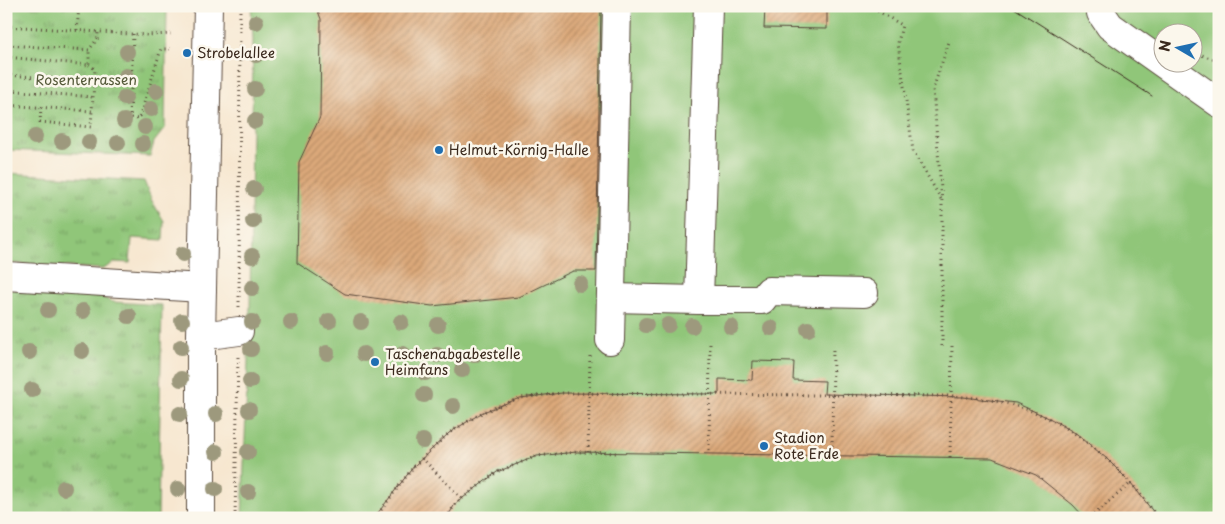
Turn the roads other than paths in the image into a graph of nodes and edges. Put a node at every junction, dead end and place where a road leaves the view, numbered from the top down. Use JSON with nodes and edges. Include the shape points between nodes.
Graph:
{"nodes":[{"id":1,"x":208,"y":6,"type":"edge"},
{"id":2,"x":617,"y":6,"type":"edge"},
{"id":3,"x":708,"y":6,"type":"edge"},
{"id":4,"x":1100,"y":6,"type":"edge"},
{"id":5,"x":1219,"y":103,"type":"edge"},
{"id":6,"x":6,"y":276,"type":"edge"},
{"id":7,"x":202,"y":288,"type":"junction"},
{"id":8,"x":864,"y":293,"type":"dead end"},
{"id":9,"x":611,"y":298,"type":"junction"},
{"id":10,"x":699,"y":300,"type":"junction"},
{"id":11,"x":239,"y":331,"type":"road end"},
{"id":12,"x":201,"y":336,"type":"junction"},
{"id":13,"x":610,"y":340,"type":"dead end"},
{"id":14,"x":201,"y":518,"type":"edge"}],
"edges":[{"from":1,"to":7,"type":"street"},
{"from":2,"to":9,"type":"street"},
{"from":3,"to":10,"type":"street"},
{"from":4,"to":5,"type":"street","via":[[1110,26]]},
{"from":6,"to":7,"type":"street"},
{"from":7,"to":12,"type":"street"},
{"from":8,"to":10,"type":"street","via":[[769,291],[762,300]]},
{"from":9,"to":10,"type":"street"},
{"from":9,"to":13,"type":"street"},
{"from":11,"to":12,"type":"street"},
{"from":12,"to":14,"type":"street"}]}
